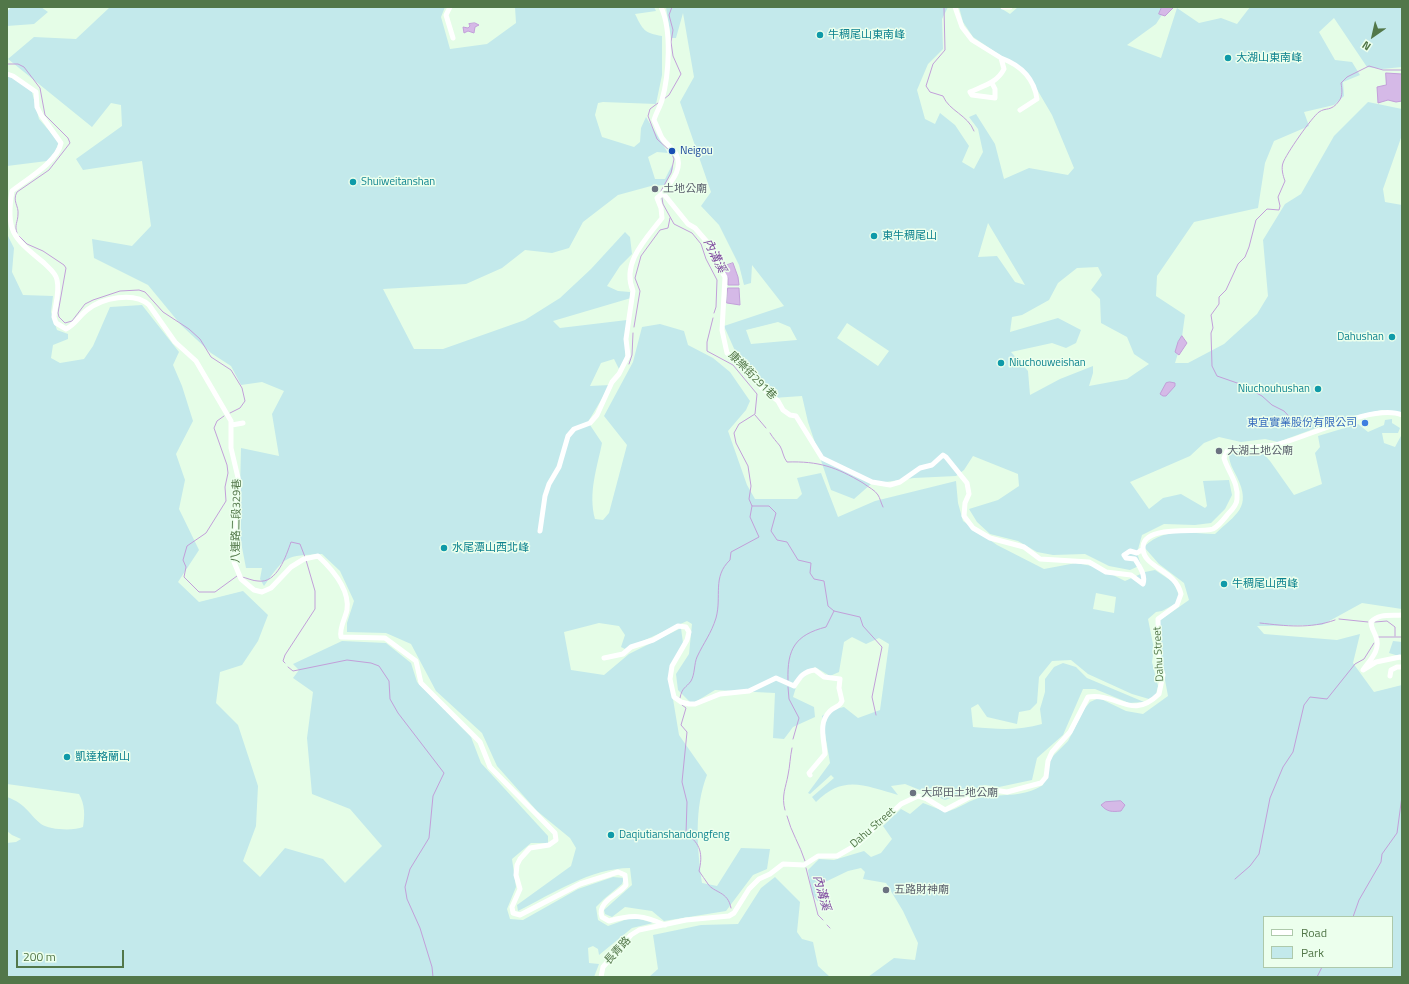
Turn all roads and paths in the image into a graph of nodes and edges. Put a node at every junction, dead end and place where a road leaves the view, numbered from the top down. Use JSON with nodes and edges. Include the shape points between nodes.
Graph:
{"nodes":[{"id":1,"x":450,"y":7,"type":"edge"},
{"id":2,"x":661,"y":7,"type":"edge"},
{"id":3,"x":954,"y":7,"type":"edge"},
{"id":4,"x":1003,"y":7,"type":"edge"},
{"id":5,"x":1010,"y":7,"type":"edge"},
{"id":6,"x":453,"y":38,"type":"dead end"},
{"id":7,"x":1001,"y":58,"type":"junction"},
{"id":8,"x":7,"y":74,"type":"edge"},
{"id":9,"x":992,"y":83,"type":"junction"},
{"id":10,"x":1020,"y":110,"type":"dead end"},
{"id":11,"x":663,"y":193,"type":"junction"},
{"id":12,"x":1402,"y":415,"type":"edge"},
{"id":13,"x":243,"y":424,"type":"dead end"},
{"id":14,"x":232,"y":425,"type":"junction"},
{"id":15,"x":540,"y":531,"type":"dead end"},
{"id":16,"x":1143,"y":549,"type":"junction"},
{"id":17,"x":1402,"y":615,"type":"edge"},
{"id":18,"x":604,"y":658,"type":"dead end"},
{"id":19,"x":1402,"y":658,"type":"edge"},
{"id":20,"x":1402,"y":667,"type":"edge"},
{"id":21,"x":1390,"y":676,"type":"dead end"},
{"id":22,"x":810,"y":775,"type":"dead end"},
{"id":23,"x":665,"y":925,"type":"junction"},
{"id":24,"x":600,"y":977,"type":"edge"}],
"edges":[{"from":1,"to":6,"type":"street","via":[[446,15]]},
{"from":2,"to":11,"type":"street","via":[[665,15],[668,63],[662,99],[654,120],[661,137],[676,154],[678,162],[675,176]]},
{"from":3,"to":7,"type":"street","via":[[962,27],[972,40]]},
{"from":4,"to":5,"type":"street"},
{"from":7,"to":9,"type":"street","via":[[1004,69]]},
{"from":7,"to":10,"type":"street","via":[[1026,74],[1036,90],[1037,99]]},
{"from":8,"to":14,"type":"street","via":[[19,79],[36,92],[37,107],[61,142],[52,160],[12,191],[10,213],[11,228],[18,240],[46,265],[57,279],[58,292],[54,317],[56,323],[66,329],[86,310],[113,299],[126,297],[144,300],[175,342],[196,361]]},
{"from":9,"to":9,"type":"street","via":[[981,86],[970,92],[972,95],[995,98]]},
{"from":11,"to":15,"type":"street","via":[[657,198],[662,218],[638,250],[630,274],[633,291],[626,339],[628,356],[612,382],[597,415],[590,424],[574,429],[568,436],[559,467],[545,496]]},
{"from":11,"to":16,"type":"street","name":"康樂街291巷","via":[[688,224],[708,243],[725,277],[722,330],[727,353],[778,401],[783,410],[796,416],[822,458],[872,482],[890,485],[908,478],[920,468],[932,465],[943,455],[967,483],[969,488],[964,516],[973,528],[990,538],[1024,547],[1040,559],[1089,562],[1106,572],[1131,575],[1143,584],[1141,569],[1134,559],[1126,558],[1124,555],[1130,551],[1137,553]]},
{"from":12,"to":16,"type":"street","via":[[1390,412],[1375,414],[1342,422],[1274,446],[1229,449],[1224,458],[1235,483],[1237,498],[1236,504],[1225,518],[1214,528],[1168,530],[1153,535],[1146,540]]},
{"from":13,"to":14,"type":"street"},
{"from":14,"to":23,"type":"street","name":"八連路二段329巷","via":[[231,448],[239,482],[234,562],[240,576],[254,590],[262,592],[271,588],[291,567],[318,556],[345,589],[347,609],[340,632],[341,637],[385,638],[416,661],[421,683],[480,742],[490,767],[555,833],[554,843],[530,848],[517,865],[516,875],[520,889],[512,907],[513,913],[520,914],[580,884],[618,872],[625,876],[626,885],[608,900],[602,909],[602,917],[609,921],[626,916],[638,916]]},
{"from":16,"to":23,"type":"street","name":"Dahu Street","via":[[1152,563],[1175,581],[1181,594],[1177,605],[1158,619],[1159,661],[1163,675],[1159,694],[1151,702],[1144,706],[1132,706],[1108,697],[1088,697],[1070,732],[1052,752],[1042,783],[1007,792],[988,789],[945,810],[918,796],[901,804],[858,844],[837,856],[818,856],[804,865],[783,864],[759,879],[729,916],[686,920]]},
{"from":17,"to":19,"type":"street","via":[[1382,615],[1371,622],[1378,646],[1376,653],[1363,670],[1379,661]]},
{"from":18,"to":22,"type":"street","via":[[622,654],[631,647],[653,640],[678,626],[686,627],[689,632],[672,666],[670,679],[674,696],[680,702],[695,704],[720,694],[750,691],[776,678],[794,686],[801,675],[815,670],[824,677],[840,679],[842,701],[831,710],[822,725],[825,754]]},
{"from":20,"to":21,"type":"street","via":[[1391,670]]},
{"from":23,"to":24,"type":"street","name":"長青路","via":[[639,930],[631,935],[603,967]]}]}
